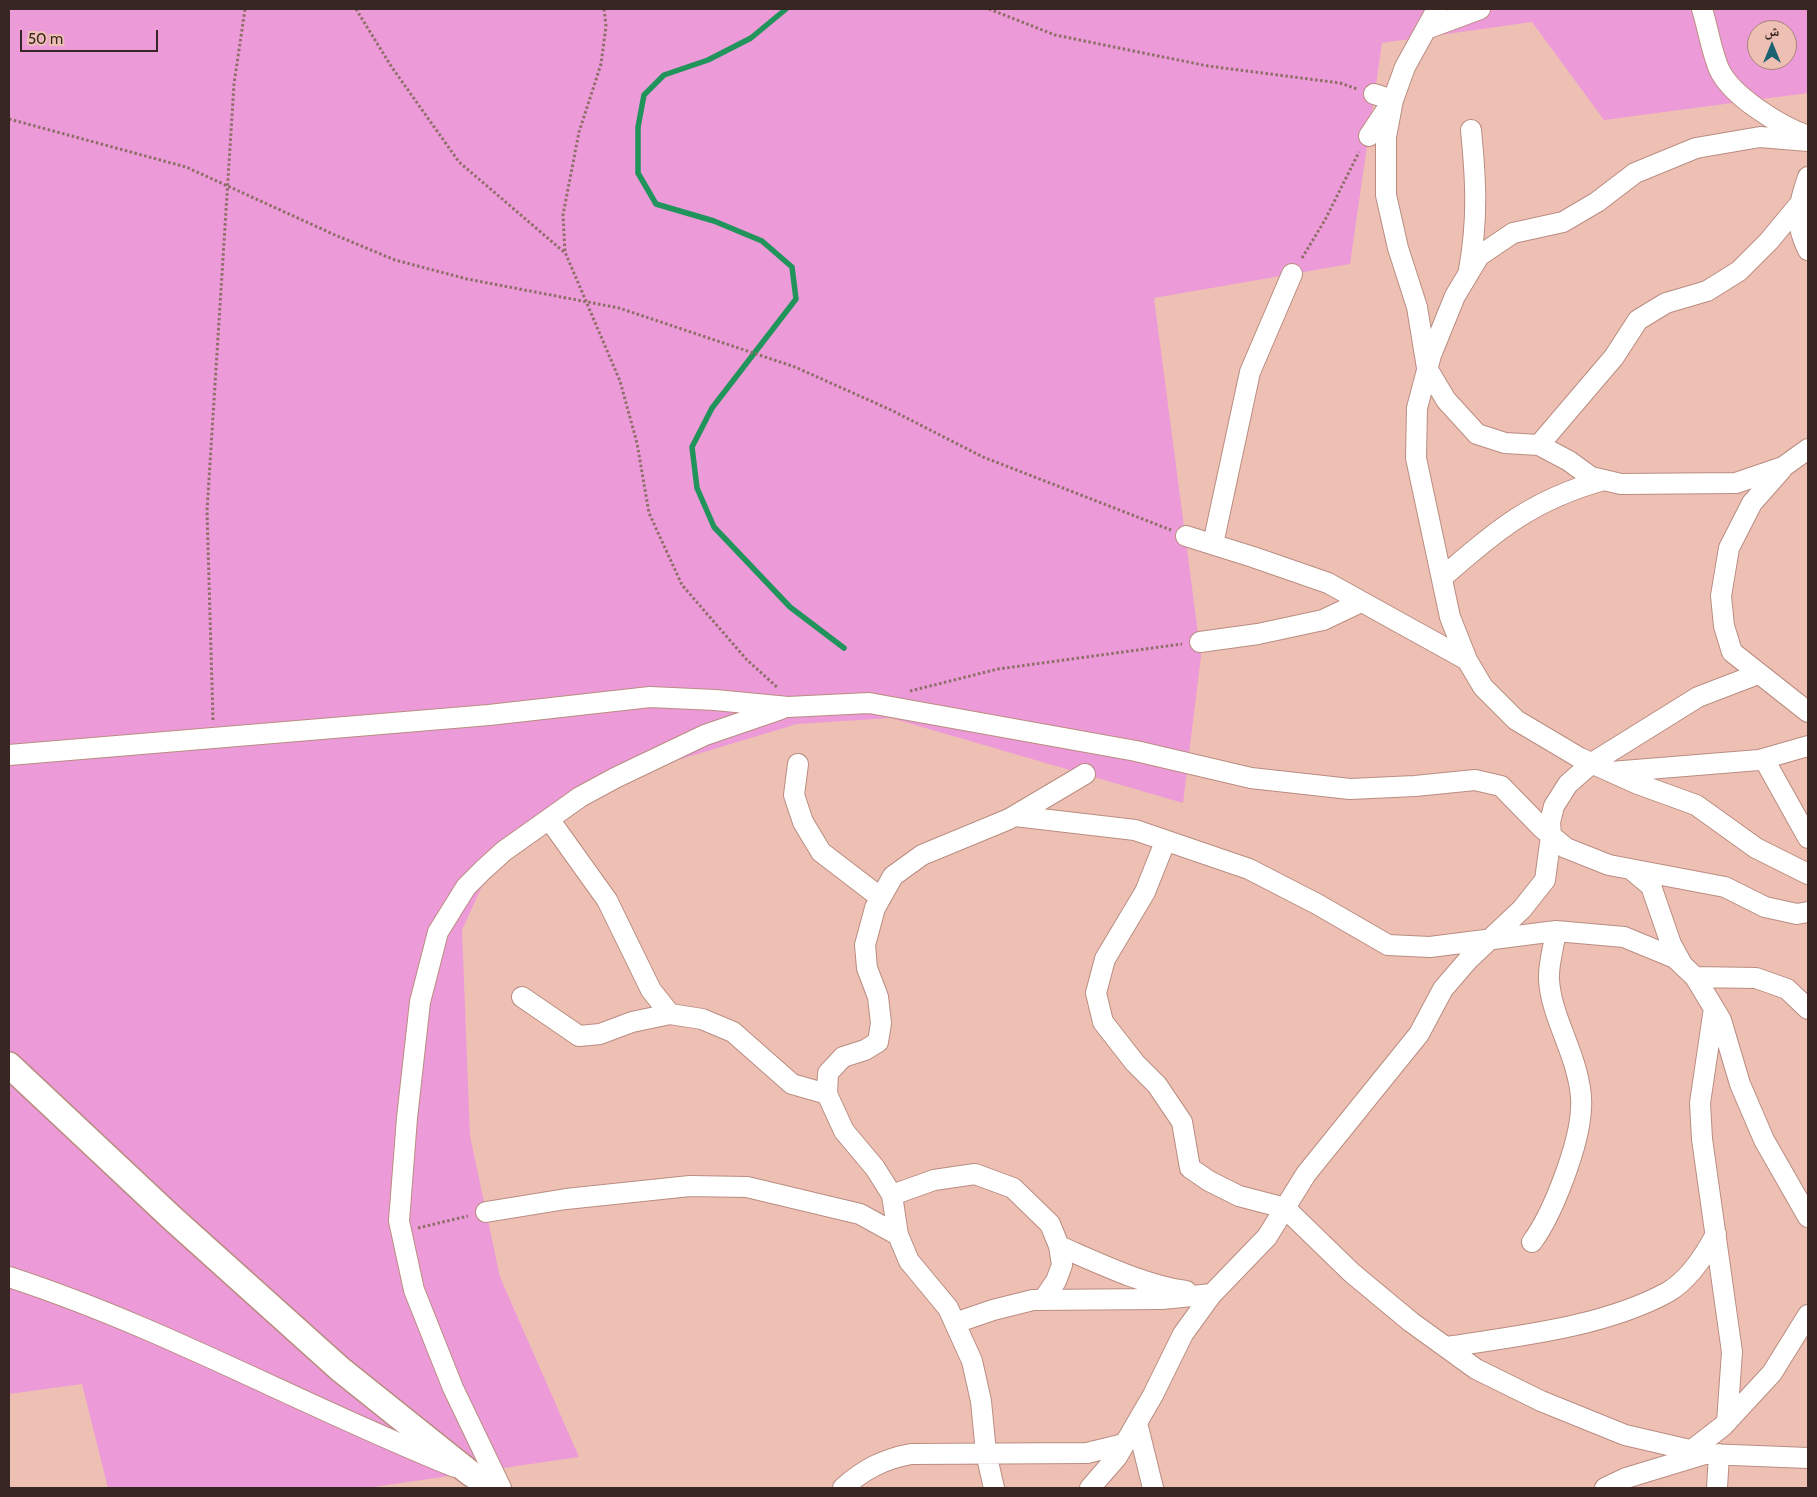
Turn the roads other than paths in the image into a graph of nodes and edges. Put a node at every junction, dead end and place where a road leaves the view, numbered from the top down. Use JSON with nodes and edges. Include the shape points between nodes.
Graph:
{"nodes":[{"id":1,"x":1437,"y":9,"type":"edge"},
{"id":2,"x":1480,"y":9,"type":"edge"},
{"id":3,"x":1702,"y":9,"type":"edge"},
{"id":4,"x":1426,"y":29,"type":"junction"},
{"id":5,"x":1384,"y":97,"type":"junction"},
{"id":6,"x":1471,"y":130,"type":"dead end"},
{"id":7,"x":1368,"y":136,"type":"road end"},
{"id":8,"x":1808,"y":136,"type":"edge"},
{"id":9,"x":1808,"y":141,"type":"edge"},
{"id":10,"x":1808,"y":177,"type":"edge"},
{"id":11,"x":1798,"y":206,"type":"junction"},
{"id":12,"x":1808,"y":250,"type":"edge"},
{"id":13,"x":1292,"y":274,"type":"road end"},
{"id":14,"x":1468,"y":274,"type":"junction"},
{"id":15,"x":1427,"y":368,"type":"junction"},
{"id":16,"x":1539,"y":445,"type":"junction"},
{"id":17,"x":1808,"y":449,"type":"edge"},
{"id":18,"x":1783,"y":467,"type":"junction"},
{"id":19,"x":1604,"y":480,"type":"junction"},
{"id":20,"x":1186,"y":536,"type":"road end"},
{"id":21,"x":1213,"y":544,"type":"junction"},
{"id":22,"x":1443,"y":577,"type":"junction"},
{"id":23,"x":1361,"y":602,"type":"junction"},
{"id":24,"x":1200,"y":642,"type":"road end"},
{"id":25,"x":1467,"y":660,"type":"junction"},
{"id":26,"x":1758,"y":674,"type":"junction"},
{"id":27,"x":793,"y":707,"type":"junction"},
{"id":28,"x":1808,"y":712,"type":"edge"},
{"id":29,"x":1808,"y":746,"type":"edge"},
{"id":30,"x":9,"y":755,"type":"edge"},
{"id":31,"x":1764,"y":759,"type":"junction"},
{"id":32,"x":1592,"y":763,"type":"junction"},
{"id":33,"x":798,"y":764,"type":"dead end"},
{"id":34,"x":1611,"y":772,"type":"junction"},
{"id":35,"x":1084,"y":774,"type":"dead end"},
{"id":36,"x":1015,"y":816,"type":"junction"},
{"id":37,"x":549,"y":819,"type":"junction"},
{"id":38,"x":1552,"y":836,"type":"junction"},
{"id":39,"x":1808,"y":838,"type":"edge"},
{"id":40,"x":1165,"y":842,"type":"junction"},
{"id":41,"x":1631,"y":869,"type":"junction"},
{"id":42,"x":1808,"y":874,"type":"edge"},
{"id":43,"x":881,"y":898,"type":"junction"},
{"id":44,"x":1808,"y":912,"type":"edge"},
{"id":45,"x":1556,"y":931,"type":"junction"},
{"id":46,"x":1489,"y":940,"type":"junction"},
{"id":47,"x":1688,"y":970,"type":"junction"},
{"id":48,"x":522,"y":997,"type":"dead end"},
{"id":49,"x":1714,"y":1008,"type":"junction"},
{"id":50,"x":1808,"y":1009,"type":"edge"},
{"id":51,"x":670,"y":1014,"type":"junction"},
{"id":52,"x":9,"y":1065,"type":"edge"},
{"id":53,"x":827,"y":1094,"type":"junction"},
{"id":54,"x":892,"y":1195,"type":"junction"},
{"id":55,"x":1285,"y":1208,"type":"junction"},
{"id":56,"x":486,"y":1212,"type":"road end"},
{"id":57,"x":1808,"y":1217,"type":"edge"},
{"id":58,"x":1716,"y":1234,"type":"junction"},
{"id":59,"x":898,"y":1235,"type":"junction"},
{"id":60,"x":1532,"y":1242,"type":"dead end"},
{"id":61,"x":1058,"y":1246,"type":"junction"},
{"id":62,"x":9,"y":1277,"type":"edge"},
{"id":63,"x":1212,"y":1294,"type":"junction"},
{"id":64,"x":1043,"y":1300,"type":"junction"},
{"id":65,"x":1808,"y":1315,"type":"edge"},
{"id":66,"x":955,"y":1323,"type":"junction"},
{"id":67,"x":1446,"y":1348,"type":"junction"},
{"id":68,"x":1727,"y":1422,"type":"junction"},
{"id":69,"x":1136,"y":1423,"type":"junction"},
{"id":70,"x":1124,"y":1444,"type":"junction"},
{"id":71,"x":986,"y":1453,"type":"junction"},
{"id":72,"x":1706,"y":1453,"type":"junction"},
{"id":73,"x":1808,"y":1458,"type":"edge"},
{"id":74,"x":470,"y":1473,"type":"junction"},
{"id":75,"x":493,"y":1488,"type":"edge"},
{"id":76,"x":501,"y":1488,"type":"edge"},
{"id":77,"x":843,"y":1488,"type":"edge"},
{"id":78,"x":994,"y":1488,"type":"edge"},
{"id":79,"x":1090,"y":1488,"type":"edge"},
{"id":80,"x":1153,"y":1488,"type":"edge"},
{"id":81,"x":1605,"y":1488,"type":"edge"},
{"id":82,"x":1717,"y":1488,"type":"edge"}],
"edges":[{"from":1,"to":4,"type":"street"},
{"from":2,"to":4,"type":"street"},
{"from":3,"to":8,"type":"street","via":[[1719,68],[1730,85],[1768,115]]},
{"from":4,"to":5,"type":"street"},
{"from":5,"to":7,"type":"street"},
{"from":5,"to":15,"type":"street","via":[[1386,195],[1398,248],[1417,307]]},
{"from":6,"to":14,"type":"street","via":[[1476,232]]},
{"from":9,"to":14,"type":"street","via":[[1760,137],[1696,148],[1636,173],[1563,222],[1513,234],[1479,256]]},
{"from":10,"to":11,"type":"street"},
{"from":11,"to":12,"type":"street","via":[[1800,235]]},
{"from":11,"to":16,"type":"street","via":[[1739,271],[1707,291],[1666,303],[1638,320],[1614,357]]},
{"from":13,"to":21,"type":"street","via":[[1250,372]]},
{"from":14,"to":15,"type":"street","via":[[1455,296]]},
{"from":15,"to":16,"type":"street","via":[[1446,400],[1477,434],[1505,443]]},
{"from":15,"to":22,"type":"street","via":[[1417,408],[1416,458]]},
{"from":16,"to":19,"type":"street","via":[[1591,477]]},
{"from":17,"to":18,"type":"street"},
{"from":18,"to":19,"type":"street","via":[[1736,483],[1621,484]]},
{"from":18,"to":26,"type":"street","via":[[1752,503],[1729,548],[1721,596],[1724,626],[1732,652]]},
{"from":19,"to":22,"type":"street","via":[[1571,489],[1523,512]]},
{"from":20,"to":21,"type":"street"},
{"from":21,"to":23,"type":"street","via":[[1328,583]]},
{"from":22,"to":25,"type":"street","via":[[1450,617]]},
{"from":23,"to":24,"type":"street","via":[[1323,620]]},
{"from":23,"to":25,"type":"street"},
{"from":25,"to":32,"type":"street","via":[[1483,687],[1516,720]]},
{"from":26,"to":28,"type":"street"},
{"from":26,"to":32,"type":"street","via":[[1698,696]]},
{"from":27,"to":30,"type":"street","via":[[650,698],[489,715]]},
{"from":27,"to":37,"type":"street","via":[[706,735],[580,798]]},
{"from":27,"to":38,"type":"street","via":[[869,703],[1136,751],[1251,778],[1350,789],[1475,780],[1501,786]]},
{"from":29,"to":31,"type":"street"},
{"from":31,"to":34,"type":"street"},
{"from":31,"to":39,"type":"street"},
{"from":32,"to":34,"type":"street"},
{"from":32,"to":38,"type":"street","via":[[1568,784],[1554,806],[1550,822]]},
{"from":33,"to":43,"type":"street","via":[[794,795],[803,822],[821,852]]},
{"from":34,"to":42,"type":"street","via":[[1696,805],[1756,848]]},
{"from":35,"to":36,"type":"street"},
{"from":36,"to":40,"type":"street","via":[[1135,830]]},
{"from":36,"to":43,"type":"street","via":[[922,855],[893,876]]},
{"from":37,"to":51,"type":"street","via":[[607,900],[651,990]]},
{"from":37,"to":76,"type":"street","via":[[504,851],[466,887],[438,932],[420,1002],[399,1221],[414,1290],[453,1388]]},
{"from":38,"to":41,"type":"street","via":[[1566,848],[1609,865]]},
{"from":38,"to":46,"type":"street","via":[[1546,880],[1522,909]]},
{"from":40,"to":46,"type":"street","via":[[1249,869],[1388,945],[1430,948]]},
{"from":40,"to":55,"type":"street","via":[[1145,892],[1106,959],[1096,993],[1103,1022],[1157,1085],[1182,1122],[1190,1168],[1239,1196]]},
{"from":41,"to":44,"type":"street","via":[[1725,888],[1765,908],[1797,914]]},
{"from":41,"to":47,"type":"street","via":[[1651,886],[1671,944]]},
{"from":43,"to":53,"type":"street","via":[[865,945],[867,968],[878,998],[878,1042],[843,1057],[828,1073]]},
{"from":45,"to":46,"type":"street"},
{"from":45,"to":47,"type":"street","via":[[1624,936],[1675,958]]},
{"from":45,"to":60,"type":"street","via":[[1548,979],[1559,1023],[1577,1071],[1581,1108],[1556,1202]]},
{"from":46,"to":55,"type":"street","via":[[1443,989],[1419,1034],[1306,1174]]},
{"from":47,"to":49,"type":"street"},
{"from":47,"to":50,"type":"street","via":[[1756,978],[1787,989]]},
{"from":48,"to":51,"type":"street","via":[[579,1036],[600,1034],[632,1022]]},
{"from":49,"to":57,"type":"street","via":[[1721,1020],[1740,1084],[1764,1140]]},
{"from":49,"to":58,"type":"street","via":[[1700,1103]]},
{"from":51,"to":53,"type":"street","via":[[702,1019],[733,1032],[792,1084]]},
{"from":52,"to":74,"type":"street","via":[[164,1212],[340,1369]]},
{"from":53,"to":54,"type":"street","via":[[844,1131],[875,1168]]},
{"from":54,"to":59,"type":"street"},
{"from":54,"to":61,"type":"street","via":[[934,1180],[975,1174],[1013,1188],[1050,1224]]},
{"from":55,"to":63,"type":"street","via":[[1268,1236]]},
{"from":55,"to":67,"type":"street","via":[[1352,1273]]},
{"from":56,"to":59,"type":"street","via":[[566,1199],[690,1186],[747,1188],[860,1214]]},
{"from":58,"to":67,"type":"street","via":[[1700,1262],[1670,1291],[1609,1316]]},
{"from":58,"to":68,"type":"street","via":[[1732,1352]]},
{"from":59,"to":66,"type":"street","via":[[909,1261],[948,1308]]},
{"from":61,"to":63,"type":"street","via":[[1170,1289]]},
{"from":61,"to":64,"type":"street","via":[[1062,1265]]},
{"from":62,"to":74,"type":"street","via":[[152,1330],[405,1447]]},
{"from":63,"to":64,"type":"street","via":[[1162,1299]]},
{"from":63,"to":69,"type":"street","via":[[1183,1334]]},
{"from":64,"to":66,"type":"street","via":[[993,1310]]},
{"from":65,"to":68,"type":"street","via":[[1772,1373]]},
{"from":66,"to":71,"type":"street","via":[[972,1361],[981,1401]]},
{"from":67,"to":72,"type":"street","via":[[1476,1369],[1541,1401],[1625,1435]]},
{"from":68,"to":72,"type":"street"},
{"from":69,"to":70,"type":"street"},
{"from":69,"to":80,"type":"street"},
{"from":70,"to":71,"type":"street","via":[[1087,1453]]},
{"from":70,"to":79,"type":"street"},
{"from":71,"to":77,"type":"street","via":[[911,1454],[888,1458],[860,1472]]},
{"from":71,"to":78,"type":"street"},
{"from":72,"to":73,"type":"street"},
{"from":72,"to":81,"type":"street","via":[[1626,1478]]},
{"from":72,"to":82,"type":"street"},
{"from":74,"to":75,"type":"street"}]}
